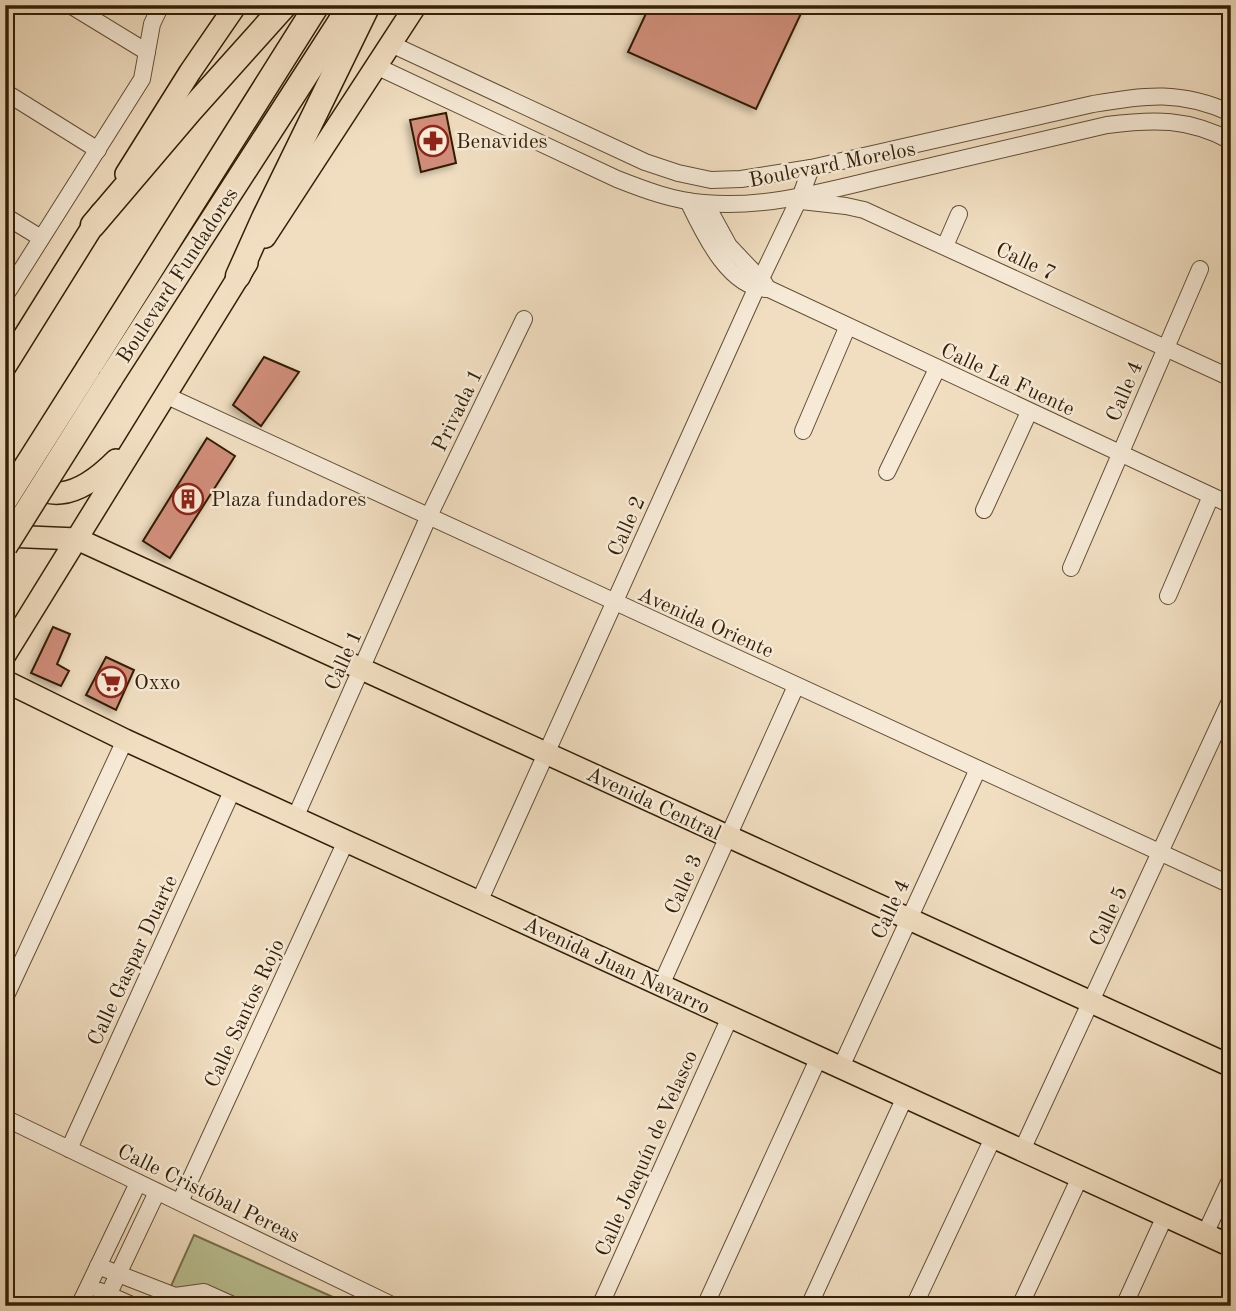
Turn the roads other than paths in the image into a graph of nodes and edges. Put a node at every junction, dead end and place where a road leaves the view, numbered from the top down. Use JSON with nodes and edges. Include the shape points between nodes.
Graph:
{"nodes":[{"id":1,"x":70,"y":5,"type":"edge"},
{"id":2,"x":160,"y":5,"type":"edge"},
{"id":3,"x":236,"y":5,"type":"edge"},
{"id":4,"x":285,"y":5,"type":"edge"},
{"id":5,"x":317,"y":5,"type":"edge"},
{"id":6,"x":351,"y":5,"type":"edge"},
{"id":7,"x":368,"y":5,"type":"edge"},
{"id":8,"x":416,"y":5,"type":"edge"},
{"id":9,"x":391,"y":44,"type":"junction"},
{"id":10,"x":147,"y":52,"type":"junction"},
{"id":11,"x":378,"y":66,"type":"junction"},
{"id":12,"x":5,"y":92,"type":"edge"},
{"id":13,"x":1231,"y":113,"type":"edge"},
{"id":14,"x":1231,"y":141,"type":"edge"},
{"id":15,"x":98,"y":149,"type":"junction"},
{"id":16,"x":811,"y":168,"type":"junction"},
{"id":17,"x":800,"y":198,"type":"junction"},
{"id":18,"x":688,"y":201,"type":"junction"},
{"id":19,"x":706,"y":204,"type":"junction"},
{"id":20,"x":959,"y":214,"type":"dead end"},
{"id":21,"x":5,"y":216,"type":"edge"},
{"id":22,"x":93,"y":225,"type":"junction"},
{"id":23,"x":41,"y":238,"type":"junction"},
{"id":24,"x":945,"y":246,"type":"junction"},
{"id":25,"x":1200,"y":269,"type":"dead end"},
{"id":26,"x":238,"y":276,"type":"junction"},
{"id":27,"x":762,"y":286,"type":"junction"},
{"id":28,"x":5,"y":296,"type":"edge"},
{"id":29,"x":524,"y":320,"type":"dead end"},
{"id":30,"x":847,"y":328,"type":"junction"},
{"id":31,"x":18,"y":347,"type":"junction"},
{"id":32,"x":1165,"y":348,"type":"junction"},
{"id":33,"x":5,"y":367,"type":"edge"},
{"id":34,"x":937,"y":369,"type":"junction"},
{"id":35,"x":99,"y":374,"type":"junction"},
{"id":36,"x":1231,"y":379,"type":"edge"},
{"id":37,"x":5,"y":382,"type":"edge"},
{"id":38,"x":165,"y":396,"type":"junction"},
{"id":39,"x":1030,"y":412,"type":"junction"},
{"id":40,"x":147,"y":425,"type":"junction"},
{"id":41,"x":803,"y":431,"type":"dead end"},
{"id":42,"x":1119,"y":454,"type":"junction"},
{"id":43,"x":5,"y":465,"type":"edge"},
{"id":44,"x":887,"y":472,"type":"dead end"},
{"id":45,"x":1211,"y":496,"type":"junction"},
{"id":46,"x":5,"y":500,"type":"edge"},
{"id":47,"x":1231,"y":505,"type":"edge"},
{"id":48,"x":984,"y":510,"type":"dead end"},
{"id":49,"x":428,"y":518,"type":"junction"},
{"id":50,"x":5,"y":536,"type":"edge"},
{"id":51,"x":78,"y":539,"type":"junction"},
{"id":52,"x":5,"y":546,"type":"edge"},
{"id":53,"x":1071,"y":568,"type":"dead end"},
{"id":54,"x":1168,"y":596,"type":"dead end"},
{"id":55,"x":614,"y":603,"type":"junction"},
{"id":56,"x":5,"y":655,"type":"edge"},
{"id":57,"x":361,"y":669,"type":"junction"},
{"id":58,"x":5,"y":681,"type":"edge"},
{"id":59,"x":796,"y":686,"type":"junction"},
{"id":60,"x":1231,"y":699,"type":"edge"},
{"id":61,"x":125,"y":740,"type":"junction"},
{"id":62,"x":547,"y":754,"type":"junction"},
{"id":63,"x":978,"y":769,"type":"junction"},
{"id":64,"x":233,"y":789,"type":"junction"},
{"id":65,"x":295,"y":818,"type":"junction"},
{"id":66,"x":728,"y":836,"type":"junction"},
{"id":67,"x":346,"y":841,"type":"junction"},
{"id":68,"x":1160,"y":853,"type":"junction"},
{"id":69,"x":1231,"y":885,"type":"edge"},
{"id":70,"x":479,"y":902,"type":"junction"},
{"id":71,"x":909,"y":919,"type":"junction"},
{"id":72,"x":661,"y":985,"type":"junction"},
{"id":73,"x":5,"y":998,"type":"edge"},
{"id":74,"x":1091,"y":1002,"type":"junction"},
{"id":75,"x":730,"y":1017,"type":"junction"},
{"id":76,"x":819,"y":1057,"type":"junction"},
{"id":77,"x":1231,"y":1066,"type":"edge"},
{"id":78,"x":841,"y":1067,"type":"junction"},
{"id":79,"x":905,"y":1097,"type":"junction"},
{"id":80,"x":5,"y":1118,"type":"edge"},
{"id":81,"x":993,"y":1138,"type":"junction"},
{"id":82,"x":69,"y":1149,"type":"junction"},
{"id":83,"x":1022,"y":1150,"type":"junction"},
{"id":84,"x":1080,"y":1177,"type":"junction"},
{"id":85,"x":1231,"y":1178,"type":"edge"},
{"id":86,"x":138,"y":1183,"type":"junction"},
{"id":87,"x":157,"y":1192,"type":"junction"},
{"id":88,"x":180,"y":1202,"type":"junction"},
{"id":89,"x":1165,"y":1216,"type":"junction"},
{"id":90,"x":1205,"y":1234,"type":"junction"},
{"id":91,"x":1231,"y":1245,"type":"edge"},
{"id":92,"x":98,"y":1266,"type":"junction"},
{"id":93,"x":118,"y":1275,"type":"junction"},
{"id":94,"x":89,"y":1285,"type":"junction"},
{"id":95,"x":106,"y":1300,"type":"edge"},
{"id":96,"x":1231,"y":1300,"type":"edge"},
{"id":97,"x":174,"y":1301,"type":"edge"},
{"id":98,"x":79,"y":1306,"type":"edge"},
{"id":99,"x":134,"y":1306,"type":"edge"},
{"id":100,"x":235,"y":1306,"type":"edge"},
{"id":101,"x":394,"y":1306,"type":"edge"},
{"id":102,"x":600,"y":1306,"type":"edge"},
{"id":103,"x":705,"y":1306,"type":"edge"},
{"id":104,"x":809,"y":1306,"type":"edge"},
{"id":105,"x":914,"y":1306,"type":"edge"},
{"id":106,"x":1020,"y":1306,"type":"edge"},
{"id":107,"x":1124,"y":1306,"type":"edge"},
{"id":108,"x":1228,"y":1306,"type":"edge"}],
"edges":[{"from":1,"to":10,"type":"street"},
{"from":2,"to":10,"type":"street"},
{"from":3,"to":22,"type":"main road"},
{"from":4,"to":22,"type":"highway"},
{"from":5,"to":35,"type":"highway","name":"Boulevard Fundadores"},
{"from":6,"to":35,"type":"highway","name":"Boulevard Fundadores"},
{"from":7,"to":26,"type":"highway"},
{"from":8,"to":9,"type":"main road"},
{"from":9,"to":11,"type":"main road"},
{"from":9,"to":16,"type":"street","name":"Boulevard Morelos","via":[[678,173],[741,180]]},
{"from":10,"to":15,"type":"street","via":[[142,79]]},
{"from":11,"to":18,"type":"street","name":"Boulevard Morelos","via":[[617,179]]},
{"from":11,"to":26,"type":"main road"},
{"from":12,"to":15,"type":"street"},
{"from":13,"to":16,"type":"street","name":"Boulevard Morelos","via":[[1177,96],[1139,96]]},
{"from":14,"to":17,"type":"street","name":"Boulevard Morelos","via":[[1188,123],[1137,121]]},
{"from":15,"to":23,"type":"street"},
{"from":16,"to":17,"type":"street","name":"Calle 2"},
{"from":17,"to":19,"type":"street","name":"Boulevard Morelos"},
{"from":17,"to":24,"type":"street","name":"Calle 7","via":[[864,211]]},
{"from":17,"to":27,"type":"street","name":"Calle 2"},
{"from":18,"to":19,"type":"street","name":"Boulevard Morelos"},
{"from":18,"to":27,"type":"street","name":"Calle La Fuente","via":[[723,262],[736,275]]},
{"from":19,"to":27,"type":"street","name":"Calle La Fuente","via":[[729,246]]},
{"from":20,"to":24,"type":"street"},
{"from":21,"to":23,"type":"street"},
{"from":22,"to":31,"type":"main road"},
{"from":23,"to":28,"type":"street"},
{"from":24,"to":32,"type":"street","name":"Calle 7"},
{"from":25,"to":32,"type":"street","name":"Calle 4"},
{"from":26,"to":38,"type":"main road"},
{"from":27,"to":30,"type":"street","name":"Calle La Fuente"},
{"from":27,"to":55,"type":"street","name":"Calle 2"},
{"from":29,"to":49,"type":"street","name":"Privada 1"},
{"from":30,"to":34,"type":"street","name":"Calle La Fuente"},
{"from":30,"to":41,"type":"street"},
{"from":31,"to":33,"type":"main road"},
{"from":31,"to":37,"type":"main road"},
{"from":32,"to":36,"type":"street","name":"Calle 7"},
{"from":32,"to":42,"type":"street","name":"Calle 4"},
{"from":34,"to":39,"type":"street","name":"Calle La Fuente"},
{"from":34,"to":44,"type":"street"},
{"from":35,"to":46,"type":"highway","name":"Boulevard Fundadores","bridge":true},
{"from":35,"to":52,"type":"highway","name":"Boulevard Fundadores","bridge":true},
{"from":38,"to":40,"type":"main road"},
{"from":38,"to":49,"type":"street","name":"Avenida Oriente"},
{"from":39,"to":42,"type":"street","name":"Calle La Fuente"},
{"from":39,"to":48,"type":"street"},
{"from":40,"to":43,"type":"main road","via":[[96,480],[76,490],[37,490]]},
{"from":40,"to":51,"type":"main road"},
{"from":42,"to":45,"type":"street","name":"Calle La Fuente"},
{"from":42,"to":53,"type":"street","name":"Calle 4"},
{"from":45,"to":47,"type":"street","name":"Calle La Fuente"},
{"from":45,"to":54,"type":"street"},
{"from":49,"to":55,"type":"street","name":"Avenida Oriente"},
{"from":49,"to":57,"type":"street","name":"Calle 1"},
{"from":50,"to":51,"type":"main road"},
{"from":51,"to":56,"type":"main road"},
{"from":51,"to":57,"type":"main road","name":"Avenida Central"},
{"from":55,"to":59,"type":"street","name":"Avenida Oriente"},
{"from":55,"to":62,"type":"street","name":"Calle 2"},
{"from":57,"to":62,"type":"main road","name":"Avenida Central"},
{"from":57,"to":65,"type":"street","name":"Calle 1"},
{"from":58,"to":61,"type":"main road","name":"Avenida Juan Navarro"},
{"from":59,"to":63,"type":"street","name":"Avenida Oriente"},
{"from":59,"to":66,"type":"street","name":"Calle 3"},
{"from":60,"to":68,"type":"street","name":"Calle 5"},
{"from":61,"to":64,"type":"main road","name":"Avenida Juan Navarro"},
{"from":61,"to":73,"type":"street"},
{"from":62,"to":66,"type":"main road","name":"Avenida Central"},
{"from":62,"to":70,"type":"street","name":"Calle 2"},
{"from":63,"to":68,"type":"street","name":"Avenida Oriente"},
{"from":63,"to":71,"type":"street","name":"Calle 4"},
{"from":64,"to":65,"type":"main road","name":"Avenida Juan Navarro"},
{"from":64,"to":82,"type":"street","name":"Calle Gaspar Duarte"},
{"from":65,"to":67,"type":"main road","name":"Avenida Juan Navarro"},
{"from":66,"to":71,"type":"main road","name":"Avenida Central"},
{"from":66,"to":72,"type":"street","name":"Calle 3"},
{"from":67,"to":70,"type":"main road","name":"Avenida Juan Navarro"},
{"from":67,"to":88,"type":"street","name":"Calle Santos Rojo"},
{"from":68,"to":69,"type":"street","name":"Avenida Oriente"},
{"from":68,"to":74,"type":"street","name":"Calle 5"},
{"from":70,"to":72,"type":"main road","name":"Avenida Juan Navarro"},
{"from":71,"to":74,"type":"main road","name":"Avenida Central"},
{"from":71,"to":78,"type":"street","name":"Calle 4"},
{"from":72,"to":75,"type":"main road","name":"Avenida Juan Navarro"},
{"from":74,"to":77,"type":"main road","name":"Avenida Central"},
{"from":74,"to":83,"type":"street","name":"Calle 5"},
{"from":75,"to":76,"type":"main road","name":"Avenida Juan Navarro"},
{"from":75,"to":102,"type":"street","name":"Calle Joaquín de Velasco"},
{"from":76,"to":78,"type":"main road","name":"Avenida Juan Navarro"},
{"from":76,"to":103,"type":"street"},
{"from":78,"to":79,"type":"main road","name":"Avenida Juan Navarro"},
{"from":79,"to":81,"type":"main road","name":"Avenida Juan Navarro"},
{"from":79,"to":104,"type":"street"},
{"from":80,"to":82,"type":"street","name":"Calle Cristóbal Pereas"},
{"from":81,"to":83,"type":"main road","name":"Avenida Juan Navarro"},
{"from":81,"to":105,"type":"street"},
{"from":82,"to":86,"type":"street","name":"Calle Cristóbal Pereas"},
{"from":83,"to":84,"type":"main road","name":"Avenida Juan Navarro"},
{"from":84,"to":89,"type":"main road","name":"Avenida Juan Navarro"},
{"from":84,"to":106,"type":"street"},
{"from":85,"to":90,"type":"street"},
{"from":86,"to":87,"type":"street","name":"Calle Cristóbal Pereas"},
{"from":86,"to":92,"type":"street"},
{"from":87,"to":88,"type":"street","name":"Calle Cristóbal Pereas"},
{"from":87,"to":93,"type":"street"},
{"from":88,"to":101,"type":"street","name":"Calle Cristóbal Pereas"},
{"from":89,"to":90,"type":"main road","name":"Avenida Juan Navarro"},
{"from":89,"to":107,"type":"street"},
{"from":90,"to":91,"type":"main road","name":"Avenida Juan Navarro"},
{"from":92,"to":93,"type":"street"},
{"from":92,"to":94,"type":"street"},
{"from":93,"to":95,"type":"street"},
{"from":93,"to":97,"type":"street"},
{"from":94,"to":95,"type":"street"},
{"from":94,"to":98,"type":"street"},
{"from":95,"to":99,"type":"street"},
{"from":96,"to":108,"type":"street"},
{"from":97,"to":100,"type":"street","via":[[204,1292]]}]}
